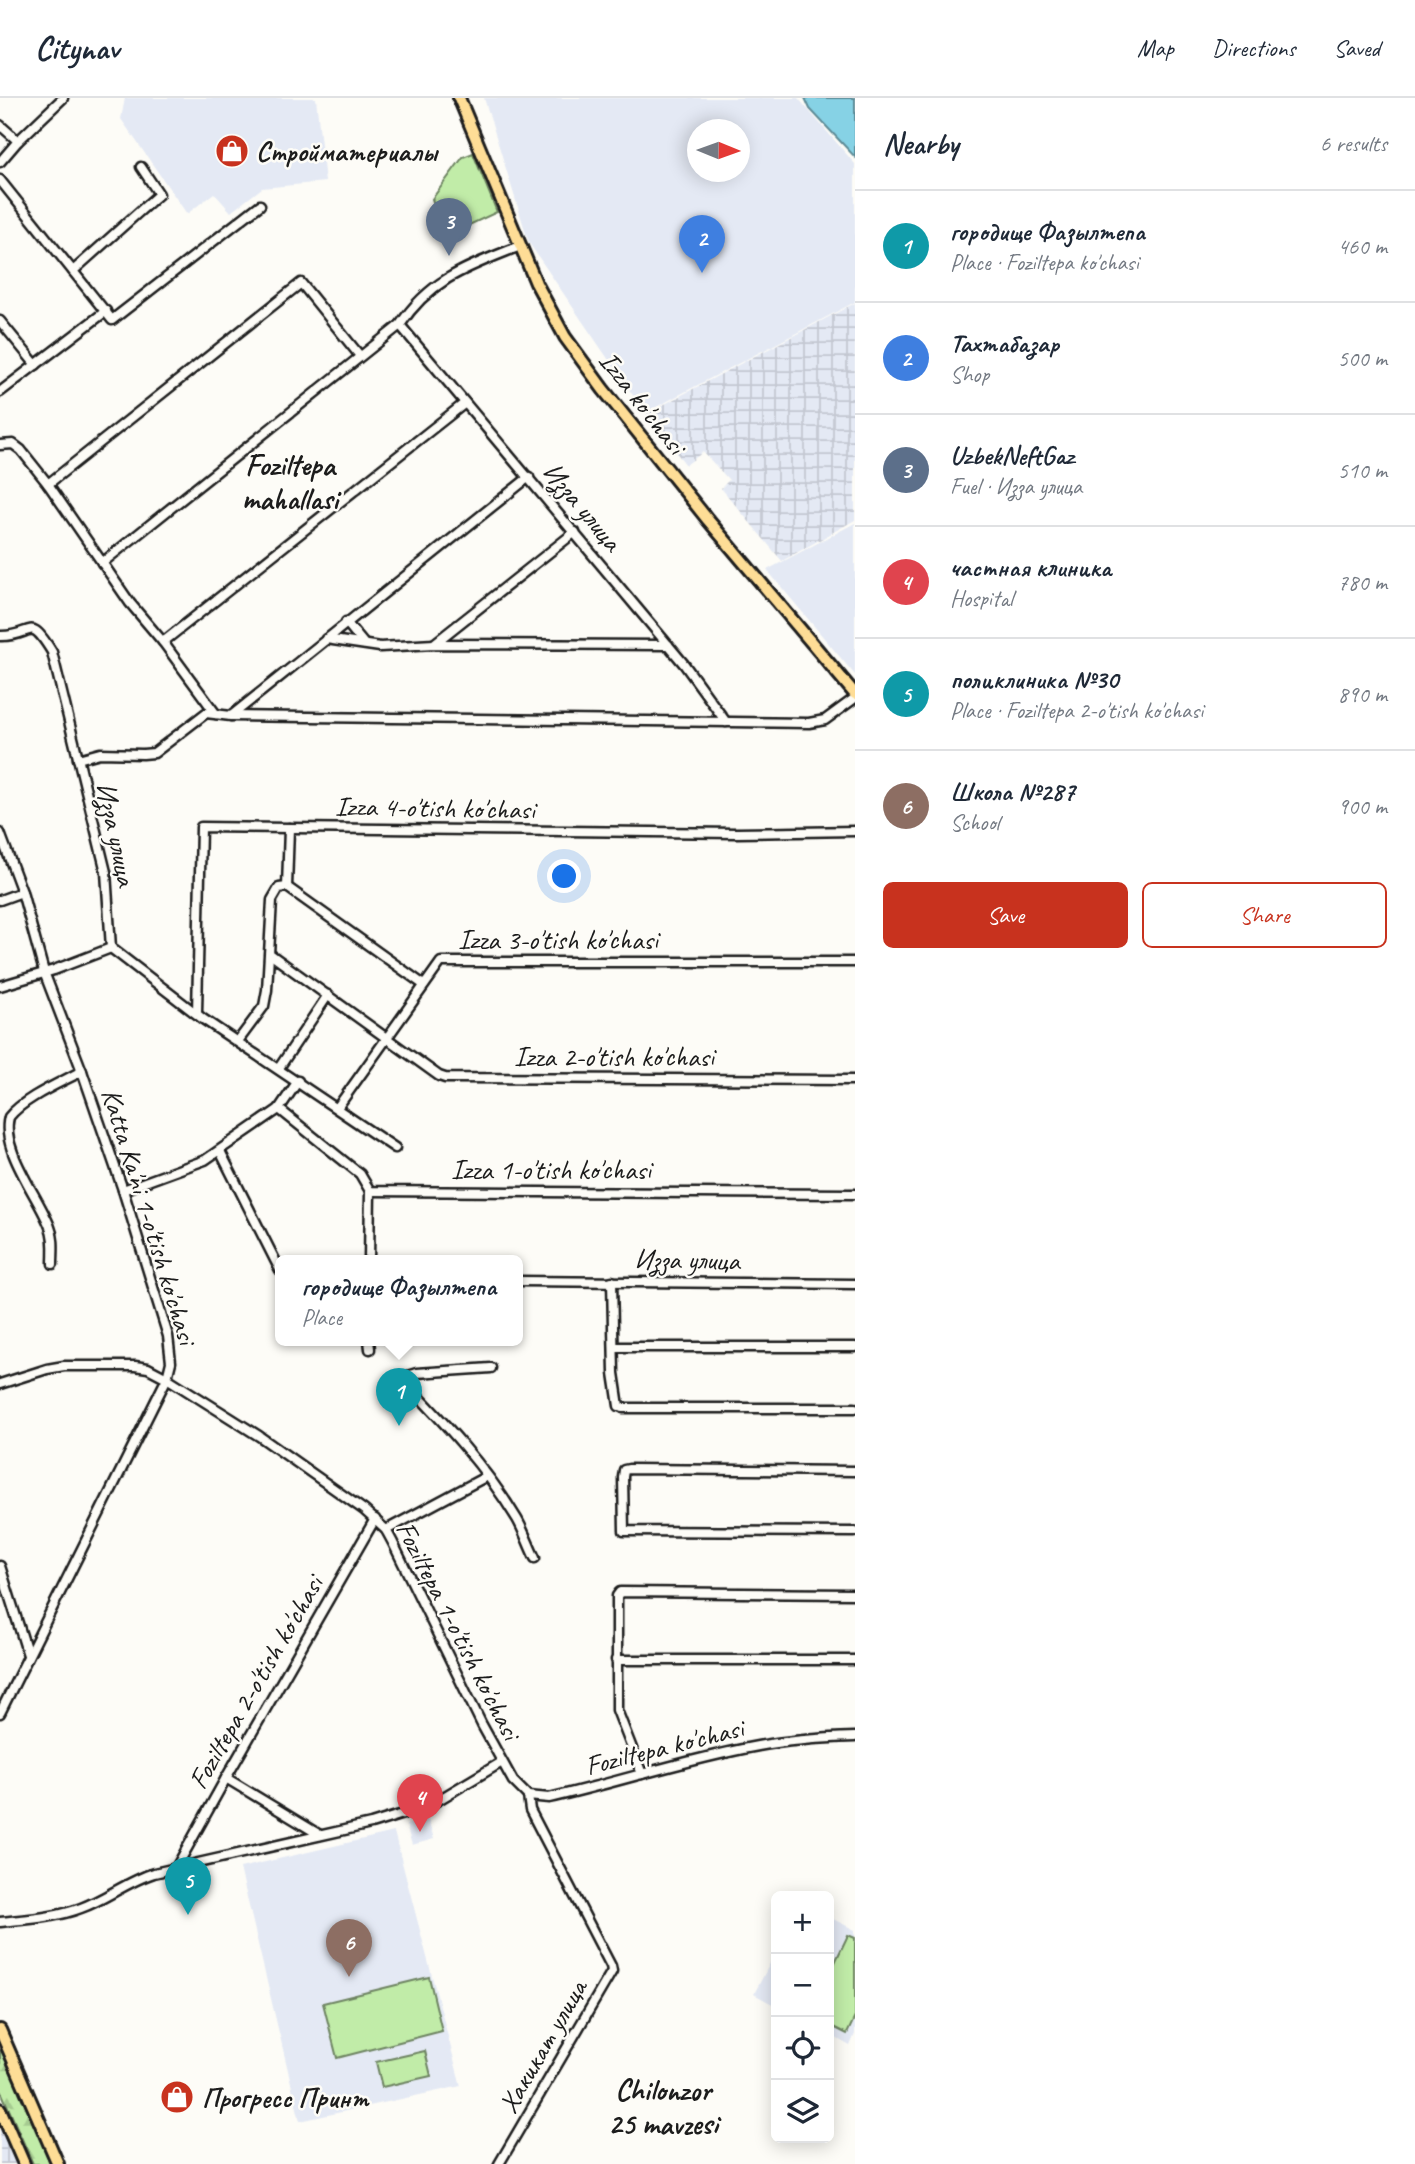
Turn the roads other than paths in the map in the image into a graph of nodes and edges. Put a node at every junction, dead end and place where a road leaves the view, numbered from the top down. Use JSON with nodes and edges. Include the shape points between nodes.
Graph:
{"nodes":[{"id":1,"x":62,"y":98,"type":"edge"},
{"id":2,"x":459,"y":98,"type":"edge"},
{"id":3,"x":0,"y":125,"type":"edge"},
{"id":4,"x":18,"y":141,"type":"junction"},
{"id":5,"x":0,"y":162,"type":"edge"},
{"id":6,"x":141,"y":167,"type":"dead end"},
{"id":7,"x":0,"y":180,"type":"edge"},
{"id":8,"x":260,"y":205,"type":"dead end"},
{"id":9,"x":520,"y":246,"type":"junction"},
{"id":10,"x":73,"y":271,"type":"junction"},
{"id":11,"x":106,"y":311,"type":"junction"},
{"id":12,"x":0,"y":321,"type":"edge"},
{"id":13,"x":400,"y":325,"type":"junction"},
{"id":14,"x":360,"y":356,"type":"junction"},
{"id":15,"x":36,"y":365,"type":"junction"},
{"id":16,"x":0,"y":392,"type":"edge"},
{"id":17,"x":465,"y":403,"type":"junction"},
{"id":18,"x":0,"y":445,"type":"edge"},
{"id":19,"x":528,"y":477,"type":"junction"},
{"id":20,"x":48,"y":484,"type":"junction"},
{"id":21,"x":575,"y":532,"type":"junction"},
{"id":22,"x":102,"y":563,"type":"junction"},
{"id":23,"x":346,"y":622,"type":"junction"},
{"id":24,"x":0,"y":636,"type":"edge"},
{"id":25,"x":326,"y":639,"type":"junction"},
{"id":26,"x":163,"y":642,"type":"junction"},
{"id":27,"x":434,"y":644,"type":"junction"},
{"id":28,"x":364,"y":645,"type":"junction"},
{"id":29,"x":668,"y":645,"type":"junction"},
{"id":30,"x":855,"y":696,"type":"edge"},
{"id":31,"x":216,"y":714,"type":"junction"},
{"id":32,"x":231,"y":716,"type":"junction"},
{"id":33,"x":726,"y":722,"type":"junction"},
{"id":34,"x":78,"y":759,"type":"junction"},
{"id":35,"x":289,"y":828,"type":"junction"},
{"id":36,"x":855,"y":831,"type":"edge"},
{"id":37,"x":0,"y":834,"type":"edge"},
{"id":38,"x":288,"y":887,"type":"junction"},
{"id":39,"x":22,"y":892,"type":"junction"},
{"id":40,"x":0,"y":900,"type":"edge"},
{"id":41,"x":111,"y":948,"type":"junction"},
{"id":42,"x":270,"y":954,"type":"junction"},
{"id":43,"x":855,"y":962,"type":"edge"},
{"id":44,"x":44,"y":972,"type":"junction"},
{"id":45,"x":424,"y":985,"type":"junction"},
{"id":46,"x":0,"y":986,"type":"edge"},
{"id":47,"x":328,"y":995,"type":"junction"},
{"id":48,"x":197,"y":1013,"type":"junction"},
{"id":49,"x":385,"y":1039,"type":"junction"},
{"id":50,"x":239,"y":1041,"type":"junction"},
{"id":51,"x":279,"y":1068,"type":"junction"},
{"id":52,"x":82,"y":1072,"type":"junction"},
{"id":53,"x":855,"y":1080,"type":"edge"},
{"id":54,"x":298,"y":1081,"type":"junction"},
{"id":55,"x":337,"y":1108,"type":"junction"},
{"id":56,"x":279,"y":1109,"type":"junction"},
{"id":57,"x":395,"y":1148,"type":"dead end"},
{"id":58,"x":220,"y":1151,"type":"junction"},
{"id":59,"x":123,"y":1190,"type":"junction"},
{"id":60,"x":370,"y":1191,"type":"junction"},
{"id":61,"x":855,"y":1194,"type":"edge"},
{"id":62,"x":369,"y":1255,"type":"edge"},
{"id":63,"x":275,"y":1260,"type":"edge"},
{"id":64,"x":53,"y":1264,"type":"dead end"},
{"id":65,"x":523,"y":1281,"type":"edge"},
{"id":66,"x":612,"y":1281,"type":"junction"},
{"id":67,"x":855,"y":1284,"type":"edge"},
{"id":68,"x":614,"y":1346,"type":"junction"},
{"id":69,"x":855,"y":1348,"type":"edge"},
{"id":70,"x":491,"y":1368,"type":"dead end"},
{"id":71,"x":167,"y":1378,"type":"junction"},
{"id":72,"x":0,"y":1384,"type":"edge"},
{"id":73,"x":855,"y":1408,"type":"edge"},
{"id":74,"x":855,"y":1471,"type":"edge"},
{"id":75,"x":487,"y":1476,"type":"junction"},
{"id":76,"x":375,"y":1519,"type":"junction"},
{"id":77,"x":386,"y":1530,"type":"junction"},
{"id":78,"x":855,"y":1532,"type":"edge"},
{"id":79,"x":535,"y":1558,"type":"dead end"},
{"id":80,"x":0,"y":1566,"type":"edge"},
{"id":81,"x":855,"y":1594,"type":"edge"},
{"id":82,"x":28,"y":1655,"type":"junction"},
{"id":83,"x":616,"y":1660,"type":"junction"},
{"id":84,"x":855,"y":1660,"type":"edge"},
{"id":85,"x":0,"y":1713,"type":"edge"},
{"id":86,"x":855,"y":1738,"type":"edge"},
{"id":87,"x":502,"y":1762,"type":"junction"},
{"id":88,"x":642,"y":1774,"type":"junction"},
{"id":89,"x":226,"y":1777,"type":"junction"},
{"id":90,"x":528,"y":1796,"type":"junction"},
{"id":91,"x":320,"y":1835,"type":"junction"},
{"id":92,"x":176,"y":1868,"type":"junction"},
{"id":93,"x":0,"y":1922,"type":"edge"},
{"id":94,"x":0,"y":2030,"type":"edge"},
{"id":95,"x":0,"y":2109,"type":"edge"},
{"id":96,"x":24,"y":2164,"type":"edge"},
{"id":97,"x":58,"y":2164,"type":"edge"},
{"id":98,"x":499,"y":2164,"type":"edge"}],
"edges":[{"from":1,"to":4,"type":"street"},
{"from":2,"to":9,"type":"main road","name":"Izza ko'chasi"},
{"from":3,"to":4,"type":"street"},
{"from":4,"to":5,"type":"street"},
{"from":6,"to":10,"type":"street","via":[[159,194]]},
{"from":7,"to":10,"type":"street"},
{"from":8,"to":11,"type":"street","via":[[112,320]]},
{"from":9,"to":13,"type":"street","via":[[436,286],[414,304]]},
{"from":9,"to":30,"type":"main road","name":"Izza ko'chasi","via":[[544,302],[578,356]]},
{"from":10,"to":11,"type":"street"},
{"from":11,"to":15,"type":"street"},
{"from":12,"to":15,"type":"street"},
{"from":13,"to":14,"type":"street"},
{"from":13,"to":17,"type":"street","name":"Изза улица"},
{"from":14,"to":20,"type":"street","via":[[301,283]]},
{"from":14,"to":22,"type":"street"},
{"from":15,"to":16,"type":"street"},
{"from":17,"to":19,"type":"street","name":"Изза улица"},
{"from":17,"to":26,"type":"street"},
{"from":18,"to":20,"type":"street","via":[[13,444]]},
{"from":19,"to":21,"type":"street","name":"Изза улица"},
{"from":19,"to":23,"type":"street"},
{"from":20,"to":22,"type":"street"},
{"from":21,"to":27,"type":"street"},
{"from":21,"to":29,"type":"street","name":"Изза улица"},
{"from":22,"to":26,"type":"street"},
{"from":23,"to":25,"type":"street"},
{"from":23,"to":28,"type":"street"},
{"from":24,"to":34,"type":"street","name":"Изза улица","via":[[33,629],[52,652]]},
{"from":25,"to":28,"type":"street"},
{"from":25,"to":32,"type":"street"},
{"from":26,"to":31,"type":"street"},
{"from":27,"to":28,"type":"street"},
{"from":27,"to":29,"type":"street"},
{"from":29,"to":33,"type":"street","name":"Изза улица"},
{"from":30,"to":33,"type":"street","via":[[825,720]]},
{"from":31,"to":32,"type":"street"},
{"from":31,"to":34,"type":"street","via":[[206,713],[154,752],[100,753]]},
{"from":32,"to":33,"type":"street"},
{"from":34,"to":41,"type":"street","name":"Изза улица","via":[[106,872]]},
{"from":35,"to":36,"type":"street","name":"Izza 4-o'tish ko'chasi"},
{"from":35,"to":38,"type":"street"},
{"from":35,"to":48,"type":"street","name":"Izza 4-o'tish ko'chasi","via":[[201,827]]},
{"from":37,"to":39,"type":"street","name":"Katta Ka'ni 1-o'tish ko'chasi"},
{"from":38,"to":42,"type":"street","via":[[279,888],[272,900]]},
{"from":38,"to":45,"type":"street"},
{"from":39,"to":40,"type":"street"},
{"from":39,"to":44,"type":"street","name":"Katta Ka'ni 1-o'tish ko'chasi"},
{"from":41,"to":44,"type":"street"},
{"from":41,"to":48,"type":"street"},
{"from":42,"to":47,"type":"street","name":"Izza 2-o'tish ko'chasi"},
{"from":42,"to":50,"type":"street","via":[[264,1006]]},
{"from":43,"to":45,"type":"street","name":"Izza 3-o'tish ko'chasi","via":[[441,962]]},
{"from":44,"to":46,"type":"street"},
{"from":44,"to":52,"type":"street","name":"Katta Ka'ni 1-o'tish ko'chasi"},
{"from":45,"to":49,"type":"street","name":"Izza 3-o'tish ko'chasi"},
{"from":47,"to":49,"type":"street","name":"Izza 2-o'tish ko'chasi"},
{"from":47,"to":51,"type":"street"},
{"from":48,"to":50,"type":"street"},
{"from":49,"to":53,"type":"street","name":"Izza 2-o'tish ko'chasi","via":[[445,1078]]},
{"from":49,"to":55,"type":"street","name":"Izza 3-o'tish ko'chasi"},
{"from":50,"to":51,"type":"street"},
{"from":51,"to":54,"type":"street"},
{"from":52,"to":59,"type":"street","name":"Katta Ka'ni 1-o'tish ko'chasi"},
{"from":52,"to":64,"type":"street","via":[[16,1110],[4,1129],[9,1163],[50,1226]]},
{"from":54,"to":55,"type":"street"},
{"from":54,"to":56,"type":"street"},
{"from":55,"to":57,"type":"street"},
{"from":56,"to":58,"type":"street"},
{"from":56,"to":60,"type":"street","via":[[360,1174]]},
{"from":58,"to":59,"type":"street"},
{"from":58,"to":63,"type":"street"},
{"from":59,"to":71,"type":"street","name":"Katta Ka'ni 1-o'tish ko'chasi","via":[[168,1336],[171,1362]]},
{"from":60,"to":61,"type":"street","name":"Izza 1-o'tish ko'chasi"},
{"from":60,"to":62,"type":"street"},
{"from":65,"to":66,"type":"street","name":"Изза улица"},
{"from":66,"to":67,"type":"street","name":"Изза улица"},
{"from":66,"to":68,"type":"street"},
{"from":68,"to":69,"type":"street"},
{"from":68,"to":73,"type":"street","via":[[621,1407]]},
{"from":70,"to":75,"type":"street","via":[[401,1378]]},
{"from":71,"to":72,"type":"street","name":"Foziltepa 1-o'tish ko'chasi","via":[[135,1366],[65,1366]]},
{"from":71,"to":76,"type":"street","name":"Foziltepa 1-o'tish ko'chasi"},
{"from":71,"to":82,"type":"street","name":"Katta Ka'ni 1-o'tish ko'chasi"},
{"from":74,"to":78,"type":"street","via":[[629,1469],[623,1477],[624,1531]]},
{"from":75,"to":77,"type":"street"},
{"from":75,"to":79,"type":"street","via":[[518,1521]]},
{"from":76,"to":77,"type":"street","name":"Foziltepa 1-o'tish ko'chasi"},
{"from":76,"to":89,"type":"street","name":"Foziltepa 2-o'tish ko'chasi"},
{"from":77,"to":87,"type":"street","name":"Foziltepa 1-o'tish ko'chasi"},
{"from":80,"to":82,"type":"street"},
{"from":81,"to":83,"type":"street","via":[[620,1592]]},
{"from":82,"to":85,"type":"street","name":"Katta Ka'ni 1-o'tish ko'chasi"},
{"from":83,"to":84,"type":"street"},
{"from":83,"to":88,"type":"street","via":[[618,1716]]},
{"from":86,"to":88,"type":"street","name":"Foziltepa ko'chasi","via":[[760,1745]]},
{"from":87,"to":90,"type":"street"},
{"from":87,"to":91,"type":"street","via":[[424,1807]]},
{"from":88,"to":90,"type":"street","name":"Foziltepa ko'chasi","via":[[549,1798]]},
{"from":89,"to":91,"type":"street"},
{"from":89,"to":92,"type":"street","name":"Foziltepa 2-o'tish ko'chasi"},
{"from":90,"to":98,"type":"street","name":"Хакикат улица","via":[[530,1810],[611,1966],[610,1976]]},
{"from":91,"to":92,"type":"street"},
{"from":92,"to":93,"type":"street","via":[[140,1878],[71,1911]]},
{"from":94,"to":97,"type":"main road"},
{"from":95,"to":96,"type":"main road"}]}
